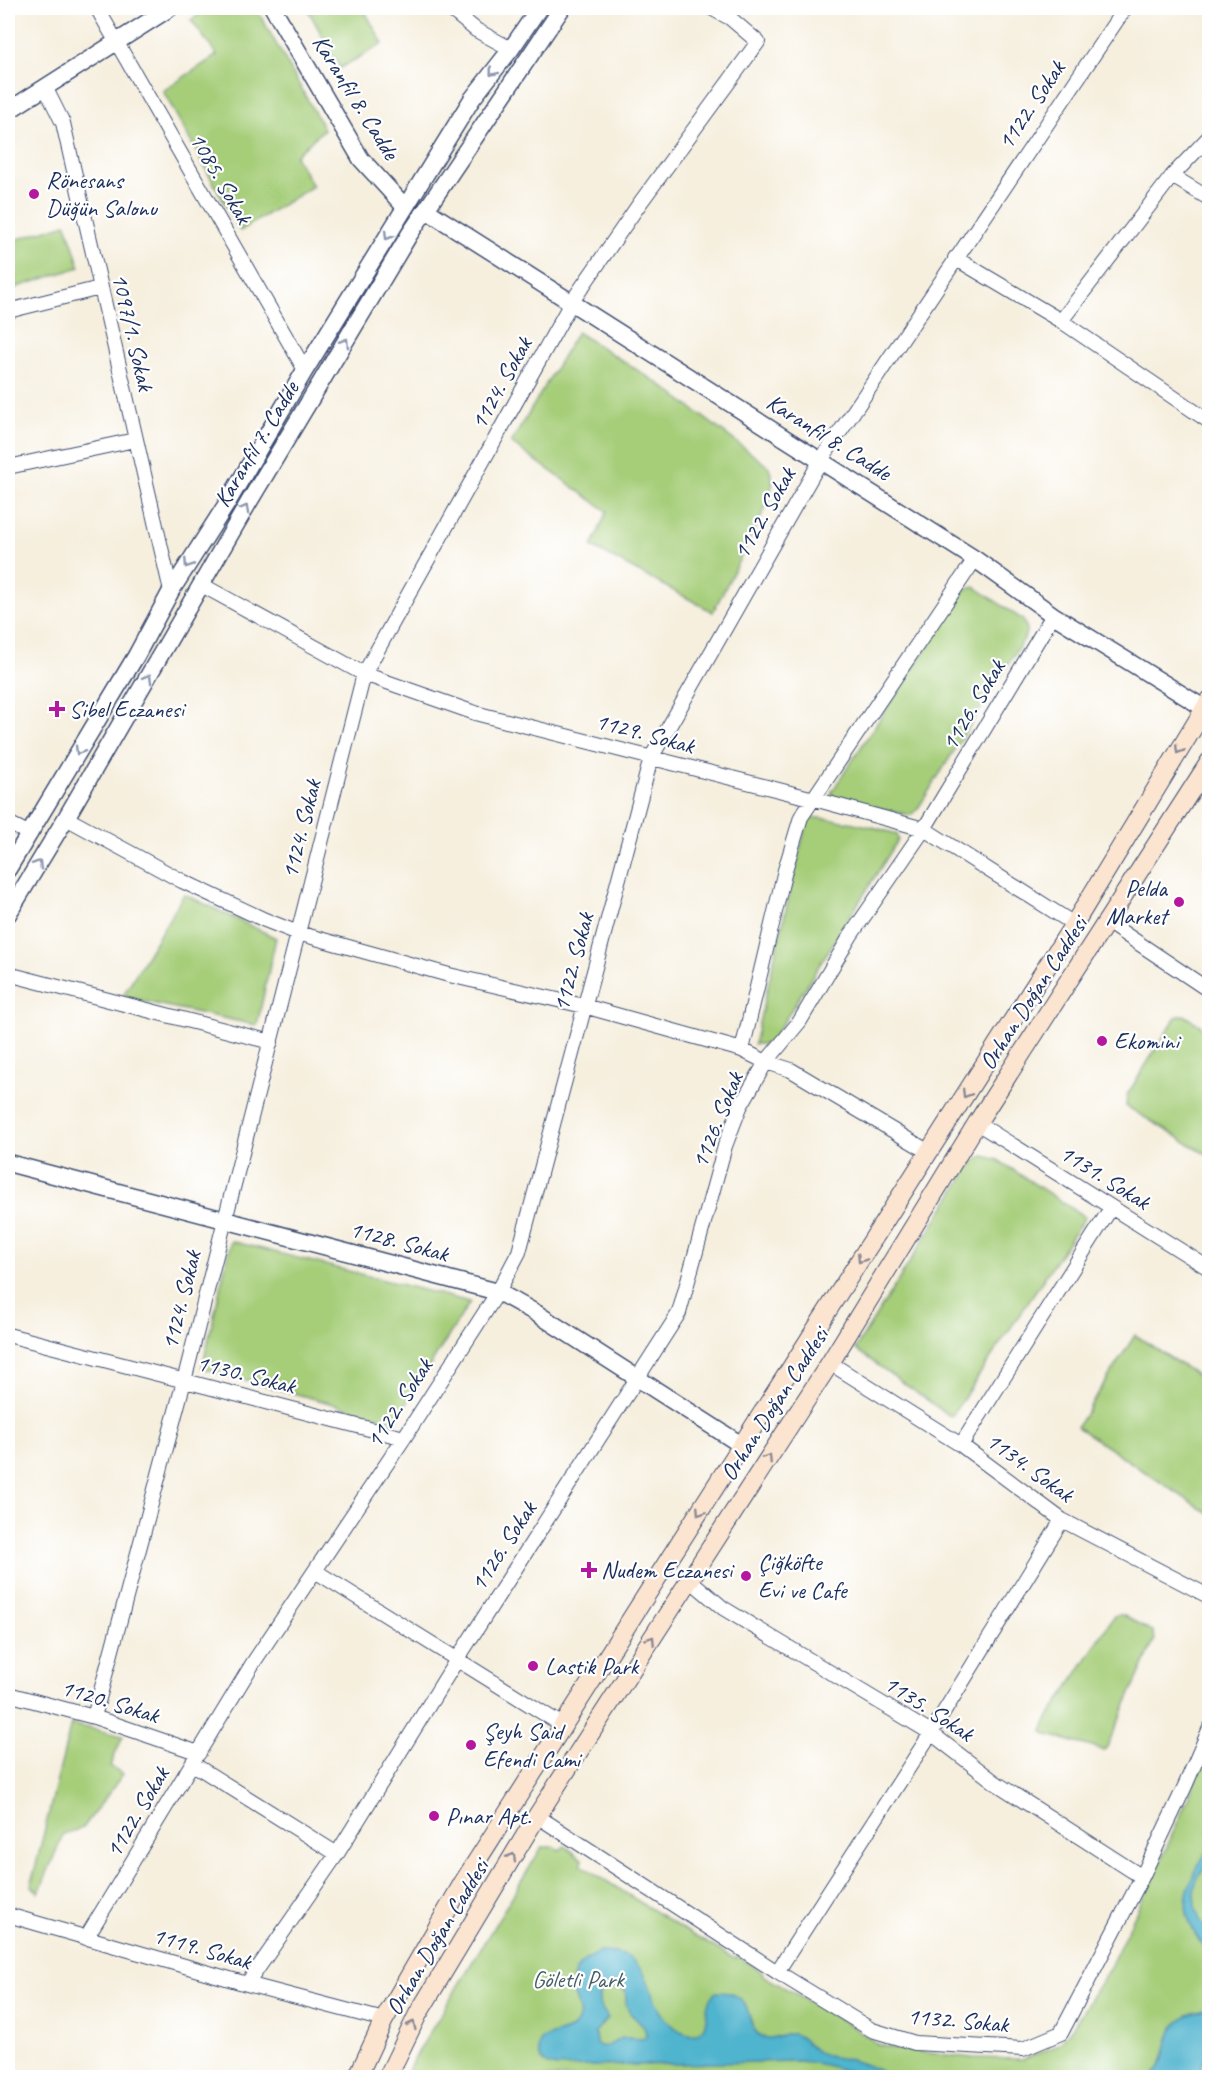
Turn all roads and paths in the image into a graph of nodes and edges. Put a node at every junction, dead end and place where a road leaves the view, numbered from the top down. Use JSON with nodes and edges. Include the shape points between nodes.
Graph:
{"nodes":[{"id":1,"x":98,"y":8,"type":"edge"},
{"id":2,"x":170,"y":8,"type":"edge"},
{"id":3,"x":273,"y":8,"type":"edge"},
{"id":4,"x":449,"y":8,"type":"edge"},
{"id":5,"x":539,"y":8,"type":"edge"},
{"id":6,"x":562,"y":8,"type":"edge"},
{"id":7,"x":711,"y":8,"type":"edge"},
{"id":8,"x":1125,"y":8,"type":"edge"},
{"id":9,"x":116,"y":40,"type":"junction"},
{"id":10,"x":511,"y":49,"type":"junction"},
{"id":11,"x":45,"y":87,"type":"junction"},
{"id":12,"x":8,"y":111,"type":"edge"},
{"id":13,"x":1209,"y":136,"type":"edge"},
{"id":14,"x":1172,"y":177,"type":"junction"},
{"id":15,"x":1209,"y":199,"type":"edge"},
{"id":16,"x":405,"y":207,"type":"junction"},
{"id":17,"x":426,"y":210,"type":"junction"},
{"id":18,"x":955,"y":258,"type":"junction"},
{"id":19,"x":100,"y":288,"type":"junction"},
{"id":20,"x":571,"y":303,"type":"junction"},
{"id":21,"x":8,"y":311,"type":"edge"},
{"id":22,"x":1062,"y":321,"type":"junction"},
{"id":23,"x":305,"y":370,"type":"junction"},
{"id":24,"x":1209,"y":422,"type":"edge"},
{"id":25,"x":135,"y":440,"type":"junction"},
{"id":26,"x":821,"y":460,"type":"junction"},
{"id":27,"x":8,"y":467,"type":"edge"},
{"id":28,"x":975,"y":559,"type":"junction"},
{"id":29,"x":202,"y":585,"type":"junction"},
{"id":30,"x":171,"y":591,"type":"junction"},
{"id":31,"x":1053,"y":615,"type":"junction"},
{"id":32,"x":364,"y":674,"type":"junction"},
{"id":33,"x":1207,"y":704,"type":"edge"},
{"id":34,"x":651,"y":758,"type":"junction"},
{"id":35,"x":1209,"y":761,"type":"edge"},
{"id":36,"x":814,"y":799,"type":"junction"},
{"id":37,"x":66,"y":818,"type":"junction"},
{"id":38,"x":8,"y":823,"type":"edge"},
{"id":39,"x":924,"y":829,"type":"junction"},
{"id":40,"x":30,"y":834,"type":"junction"},
{"id":41,"x":8,"y":869,"type":"edge"},
{"id":42,"x":8,"y":914,"type":"edge"},
{"id":43,"x":1107,"y":922,"type":"junction"},
{"id":44,"x":1074,"y":924,"type":"junction"},
{"id":45,"x":298,"y":933,"type":"junction"},
{"id":46,"x":8,"y":974,"type":"edge"},
{"id":47,"x":1209,"y":991,"type":"edge"},
{"id":48,"x":584,"y":1006,"type":"junction"},
{"id":49,"x":271,"y":1042,"type":"junction"},
{"id":50,"x":742,"y":1050,"type":"junction"},
{"id":51,"x":766,"y":1062,"type":"junction"},
{"id":52,"x":977,"y":1123,"type":"junction"},
{"id":53,"x":929,"y":1152,"type":"junction"},
{"id":54,"x":8,"y":1163,"type":"edge"},
{"id":55,"x":1111,"y":1208,"type":"junction"},
{"id":56,"x":224,"y":1219,"type":"junction"},
{"id":57,"x":1209,"y":1269,"type":"edge"},
{"id":58,"x":498,"y":1292,"type":"junction"},
{"id":59,"x":8,"y":1335,"type":"edge"},
{"id":60,"x":830,"y":1363,"type":"junction"},
{"id":61,"x":637,"y":1377,"type":"junction"},
{"id":62,"x":184,"y":1381,"type":"junction"},
{"id":63,"x":404,"y":1438,"type":"junction"},
{"id":64,"x":961,"y":1445,"type":"junction"},
{"id":65,"x":743,"y":1446,"type":"junction"},
{"id":66,"x":1062,"y":1520,"type":"junction"},
{"id":67,"x":315,"y":1570,"type":"junction"},
{"id":68,"x":690,"y":1580,"type":"junction"},
{"id":69,"x":1209,"y":1596,"type":"edge"},
{"id":70,"x":458,"y":1658,"type":"junction"},
{"id":71,"x":8,"y":1694,"type":"edge"},
{"id":72,"x":94,"y":1717,"type":"junction"},
{"id":73,"x":564,"y":1726,"type":"junction"},
{"id":74,"x":1209,"y":1728,"type":"edge"},
{"id":75,"x":931,"y":1733,"type":"junction"},
{"id":76,"x":196,"y":1758,"type":"junction"},
{"id":77,"x":537,"y":1816,"type":"junction"},
{"id":78,"x":337,"y":1854,"type":"junction"},
{"id":79,"x":1142,"y":1877,"type":"junction"},
{"id":80,"x":8,"y":1915,"type":"edge"},
{"id":81,"x":86,"y":1938,"type":"junction"},
{"id":82,"x":777,"y":1972,"type":"junction"},
{"id":83,"x":247,"y":1984,"type":"junction"},
{"id":84,"x":384,"y":2020,"type":"junction"},
{"id":85,"x":357,"y":2078,"type":"edge"},
{"id":86,"x":387,"y":2078,"type":"edge"}],
"edges":[{"from":1,"to":9,"type":"street","name":"1085. Sokak"},
{"from":2,"to":9,"type":"street"},
{"from":3,"to":16,"type":"street","name":"Karanfil 8. Cadde","via":[[361,159]]},
{"from":4,"to":10,"type":"street","via":[[476,30]]},
{"from":5,"to":10,"type":"street","name":"Karanfil 7. Cadde"},
{"from":6,"to":17,"type":"street","name":"Karanfil 7. Cadde"},
{"from":7,"to":20,"type":"street","name":"1124. Sokak","via":[[758,42]]},
{"from":8,"to":18,"type":"street","name":"1122. Sokak"},
{"from":9,"to":11,"type":"street"},
{"from":9,"to":23,"type":"street","name":"1085. Sokak"},
{"from":10,"to":16,"type":"street","name":"Karanfil 7. Cadde","one_way":true,"via":[[472,99]]},
{"from":11,"to":12,"type":"street"},
{"from":11,"to":19,"type":"street","name":"1097/1. Sokak","via":[[63,123]]},
{"from":13,"to":14,"type":"street"},
{"from":14,"to":15,"type":"street"},
{"from":14,"to":22,"type":"street"},
{"from":16,"to":23,"type":"street","name":"Karanfil 7. Cadde","one_way":true},
{"from":17,"to":20,"type":"street","name":"Karanfil 8. Cadde"},
{"from":29,"to":17,"type":"street","name":"Karanfil 7. Cadde","one_way":true},
{"from":18,"to":22,"type":"street"},
{"from":18,"to":26,"type":"street","name":"1122. Sokak"},
{"from":19,"to":21,"type":"street"},
{"from":19,"to":25,"type":"street","name":"1097/1. Sokak"},
{"from":20,"to":26,"type":"street","name":"Karanfil 8. Cadde"},
{"from":20,"to":32,"type":"street","name":"1124. Sokak"},
{"from":22,"to":24,"type":"street"},
{"from":23,"to":30,"type":"street","name":"Karanfil 7. Cadde","one_way":true},
{"from":25,"to":27,"type":"street"},
{"from":25,"to":30,"type":"street","name":"1097/1. Sokak"},
{"from":26,"to":28,"type":"street","name":"Karanfil 8. Cadde"},
{"from":26,"to":34,"type":"street","name":"1122. Sokak"},
{"from":28,"to":31,"type":"street","name":"Karanfil 8. Cadde"},
{"from":28,"to":36,"type":"street"},
{"from":29,"to":32,"type":"street","name":"1129. Sokak"},
{"from":37,"to":29,"type":"street","name":"Karanfil 7. Cadde","one_way":true},
{"from":30,"to":40,"type":"street","name":"Karanfil 7. Cadde","one_way":true},
{"from":31,"to":33,"type":"street","name":"Karanfil 8. Cadde"},
{"from":31,"to":39,"type":"street","name":"1126. Sokak"},
{"from":32,"to":34,"type":"street","name":"1129. Sokak","via":[[475,713]]},
{"from":32,"to":45,"type":"street","name":"1124. Sokak"},
{"from":33,"to":44,"type":"main road","one_way":true},
{"from":34,"to":36,"type":"street","name":"1129. Sokak"},
{"from":34,"to":48,"type":"street","name":"1122. Sokak"},
{"from":35,"to":43,"type":"main road","name":"Orhan Doğan Caddesi"},
{"from":36,"to":39,"type":"street","name":"1129. Sokak"},
{"from":36,"to":50,"type":"street","via":[[801,817],[785,870]]},
{"from":42,"to":37,"type":"street","name":"Karanfil 7. Cadde","one_way":true},
{"from":37,"to":45,"type":"street","via":[[182,881]]},
{"from":38,"to":40,"type":"street"},
{"from":39,"to":44,"type":"street","name":"1129. Sokak"},
{"from":39,"to":51,"type":"street","name":"1126. Sokak","via":[[851,936],[800,1021]]},
{"from":40,"to":41,"type":"street","name":"Karanfil 7. Cadde"},
{"from":43,"to":47,"type":"street"},
{"from":43,"to":52,"type":"main road","name":"Orhan Doğan Caddesi"},
{"from":44,"to":53,"type":"main road","one_way":true},
{"from":45,"to":48,"type":"street","via":[[449,975]]},
{"from":45,"to":49,"type":"street","name":"1124. Sokak"},
{"from":46,"to":49,"type":"street"},
{"from":48,"to":50,"type":"street"},
{"from":48,"to":58,"type":"street","name":"1122. Sokak","via":[[519,1252]]},
{"from":49,"to":56,"type":"street","name":"1124. Sokak"},
{"from":50,"to":51,"type":"street"},
{"from":51,"to":53,"type":"street","via":[[791,1070]]},
{"from":51,"to":61,"type":"street","name":"1126. Sokak","via":[[740,1107],[725,1146],[679,1313]]},
{"from":52,"to":55,"type":"street","name":"1131. Sokak"},
{"from":52,"to":60,"type":"main road","name":"Orhan Doğan Caddesi"},
{"from":53,"to":65,"type":"main road","one_way":true},
{"from":54,"to":56,"type":"street","name":"1128. Sokak"},
{"from":55,"to":57,"type":"street","name":"1131. Sokak"},
{"from":55,"to":64,"type":"street"},
{"from":56,"to":58,"type":"street","name":"1128. Sokak"},
{"from":56,"to":62,"type":"street","name":"1124. Sokak"},
{"from":58,"to":61,"type":"street","name":"1128. Sokak"},
{"from":58,"to":63,"type":"street","name":"1122. Sokak"},
{"from":59,"to":62,"type":"street","name":"1130. Sokak"},
{"from":60,"to":64,"type":"street","name":"1134. Sokak"},
{"from":68,"to":60,"type":"main road","name":"Orhan Doğan Caddesi","one_way":true},
{"from":61,"to":65,"type":"street","name":"1128. Sokak"},
{"from":61,"to":70,"type":"street","name":"1126. Sokak"},
{"from":62,"to":63,"type":"street","name":"1130. Sokak"},
{"from":62,"to":72,"type":"street","name":"1124. Sokak"},
{"from":63,"to":67,"type":"street","name":"1122. Sokak"},
{"from":64,"to":66,"type":"street","name":"1134. Sokak"},
{"from":65,"to":73,"type":"main road","one_way":true},
{"from":66,"to":69,"type":"street","name":"1134. Sokak"},
{"from":66,"to":75,"type":"street"},
{"from":67,"to":70,"type":"street"},
{"from":67,"to":76,"type":"street","name":"1122. Sokak"},
{"from":68,"to":75,"type":"street","name":"1135. Sokak","via":[[723,1608]]},
{"from":77,"to":68,"type":"main road","name":"Orhan Doğan Caddesi","one_way":true},
{"from":70,"to":73,"type":"street"},
{"from":70,"to":78,"type":"street","name":"1126. Sokak"},
{"from":71,"to":72,"type":"street","name":"1120. Sokak"},
{"from":72,"to":76,"type":"street","name":"1120. Sokak"},
{"from":73,"to":84,"type":"main road","via":[[464,1881]]},
{"from":74,"to":79,"type":"street","name":"1132. Sokak"},
{"from":75,"to":79,"type":"street","name":"1135. Sokak","via":[[996,1783]]},
{"from":75,"to":82,"type":"street"},
{"from":76,"to":78,"type":"street","name":"1120. Sokak"},
{"from":76,"to":81,"type":"street","name":"1122. Sokak"},
{"from":77,"to":82,"type":"street","name":"1132. Sokak"},
{"from":86,"to":77,"type":"main road","name":"Orhan Doğan Caddesi","one_way":true,"via":[[418,2014]]},
{"from":78,"to":83,"type":"street","name":"1126. Sokak"},
{"from":79,"to":82,"type":"street","name":"1132. Sokak","via":[[1061,2033],[1023,2049],[915,2043],[872,2030]]},
{"from":80,"to":81,"type":"street","name":"1119. Sokak"},
{"from":81,"to":83,"type":"street","name":"1119. Sokak"},
{"from":83,"to":84,"type":"street","name":"1119. Sokak"},
{"from":84,"to":85,"type":"main road"}]}
